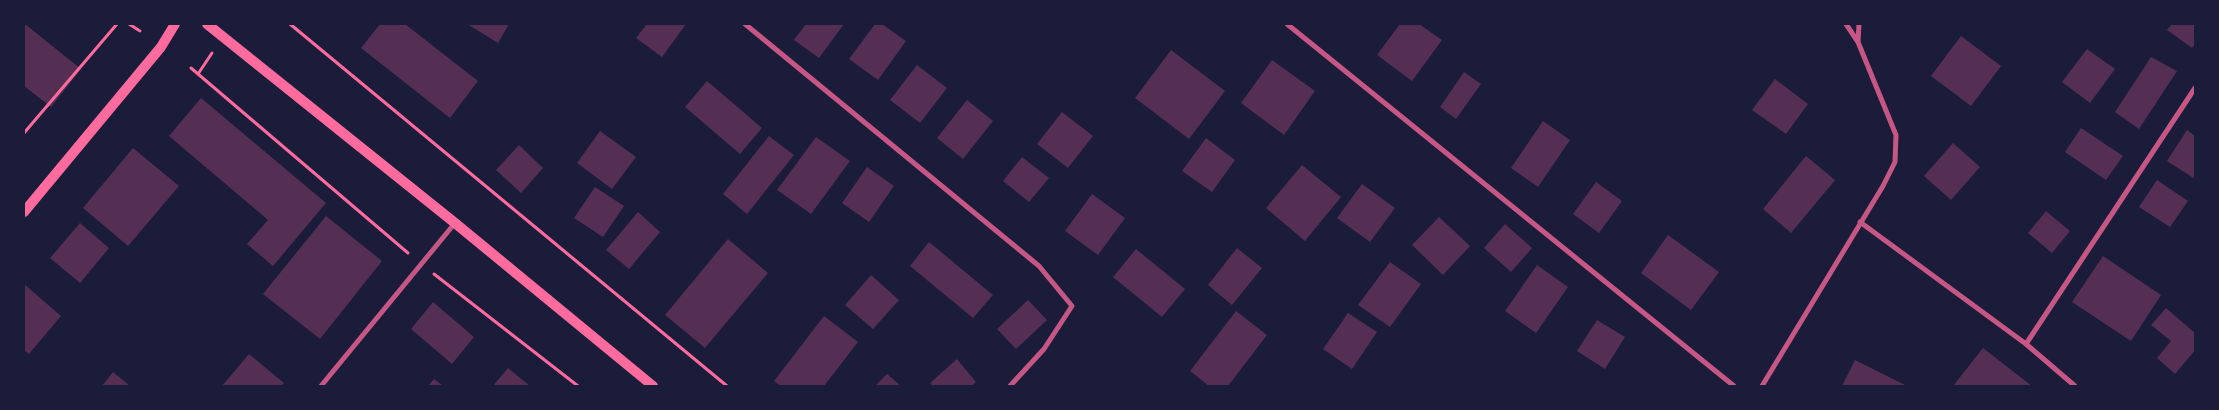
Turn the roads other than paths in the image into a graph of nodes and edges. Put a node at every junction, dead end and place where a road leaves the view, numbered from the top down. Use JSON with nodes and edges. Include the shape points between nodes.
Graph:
{"nodes":[{"id":1,"x":175,"y":24,"type":"edge"},
{"id":2,"x":207,"y":24,"type":"edge"},
{"id":3,"x":745,"y":24,"type":"edge"},
{"id":4,"x":1287,"y":24,"type":"edge"},
{"id":5,"x":1846,"y":24,"type":"edge"},
{"id":6,"x":1859,"y":24,"type":"edge"},
{"id":7,"x":1858,"y":42,"type":"junction"},
{"id":8,"x":2195,"y":88,"type":"edge"},
{"id":9,"x":24,"y":212,"type":"edge"},
{"id":10,"x":1860,"y":222,"type":"junction"},
{"id":11,"x":455,"y":223,"type":"junction"},
{"id":12,"x":2026,"y":344,"type":"junction"},
{"id":13,"x":322,"y":386,"type":"edge"},
{"id":14,"x":653,"y":386,"type":"edge"},
{"id":15,"x":1010,"y":386,"type":"edge"},
{"id":16,"x":1734,"y":386,"type":"edge"},
{"id":17,"x":1762,"y":386,"type":"edge"},
{"id":18,"x":2075,"y":386,"type":"edge"}],
"edges":[{"from":1,"to":9,"type":"main road","via":[[161,47]]},
{"from":2,"to":11,"type":"main road"},
{"from":3,"to":15,"type":"street","via":[[1039,266],[1072,306],[1044,349]]},
{"from":4,"to":16,"type":"street"},
{"from":5,"to":7,"type":"street"},
{"from":6,"to":7,"type":"street"},
{"from":7,"to":10,"type":"street","via":[[1896,135],[1895,162]]},
{"from":8,"to":12,"type":"street"},
{"from":10,"to":12,"type":"street"},
{"from":10,"to":17,"type":"street"},
{"from":11,"to":13,"type":"street"},
{"from":11,"to":14,"type":"main road"},
{"from":12,"to":18,"type":"street"}]}
